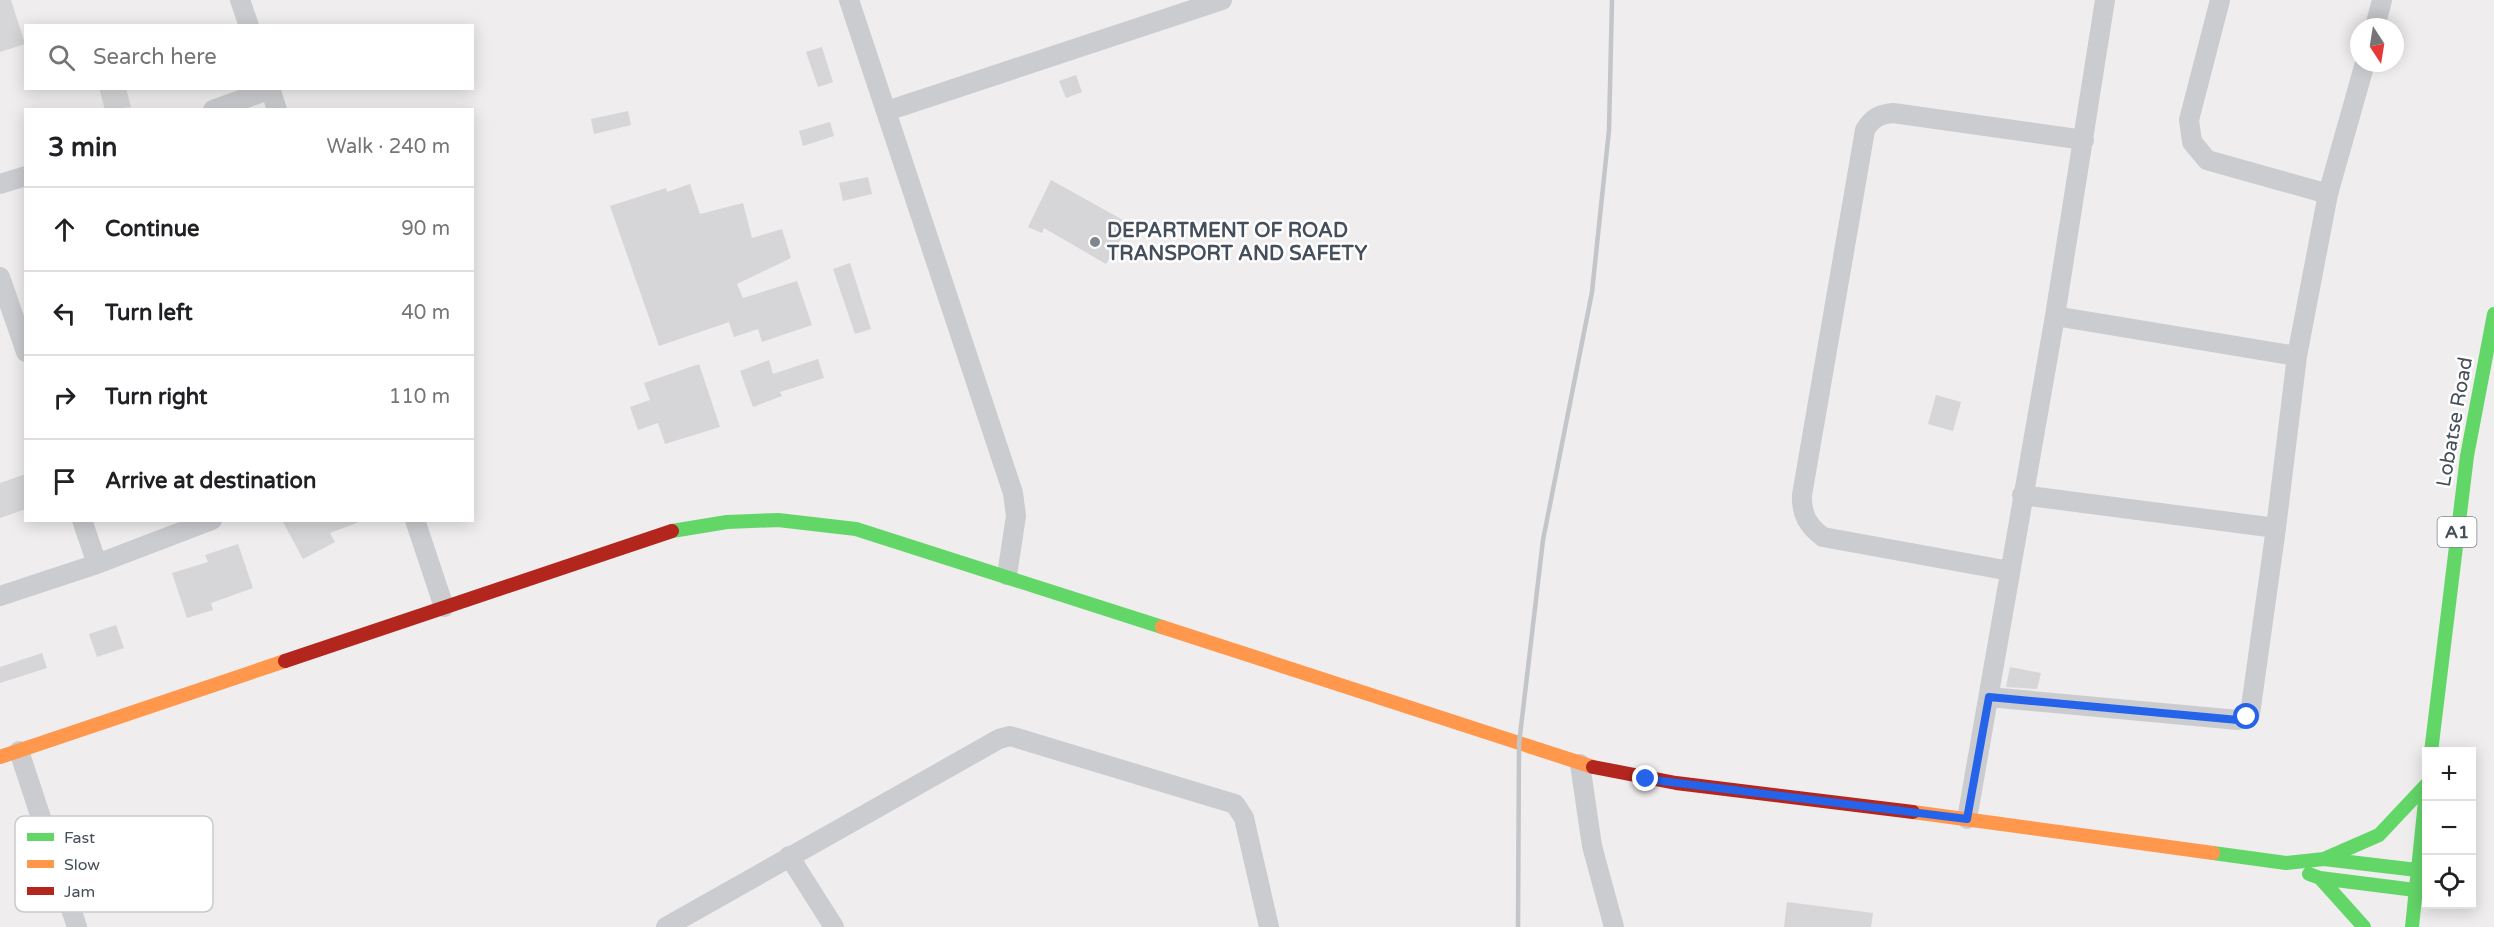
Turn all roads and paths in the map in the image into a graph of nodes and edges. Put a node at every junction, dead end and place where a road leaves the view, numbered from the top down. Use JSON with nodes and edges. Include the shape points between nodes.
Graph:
{"nodes":[{"id":1,"x":240,"y":0,"type":"edge"},
{"id":2,"x":849,"y":0,"type":"edge"},
{"id":3,"x":1222,"y":0,"type":"edge"},
{"id":4,"x":2105,"y":0,"type":"edge"},
{"id":5,"x":2220,"y":0,"type":"edge"},
{"id":6,"x":2382,"y":0,"type":"edge"},
{"id":7,"x":2377,"y":18,"type":"edge"},
{"id":8,"x":248,"y":24,"type":"edge"},
{"id":9,"x":2362,"y":72,"type":"edge"},
{"id":10,"x":267,"y":90,"type":"edge"},
{"id":11,"x":270,"y":90,"type":"edge"},
{"id":12,"x":218,"y":108,"type":"edge"},
{"id":13,"x":276,"y":108,"type":"edge"},
{"id":14,"x":887,"y":111,"type":"junction"},
{"id":15,"x":2084,"y":140,"type":"junction"},
{"id":16,"x":24,"y":177,"type":"edge"},
{"id":17,"x":0,"y":184,"type":"edge"},
{"id":18,"x":2328,"y":194,"type":"junction"},
{"id":19,"x":0,"y":277,"type":"edge"},
{"id":20,"x":2494,"y":314,"type":"edge"},
{"id":21,"x":2055,"y":316,"type":"junction"},
{"id":22,"x":24,"y":346,"type":"edge"},
{"id":23,"x":2297,"y":356,"type":"junction"},
{"id":24,"x":2022,"y":495,"type":"junction"},
{"id":25,"x":83,"y":522,"type":"edge"},
{"id":26,"x":207,"y":522,"type":"edge"},
{"id":27,"x":416,"y":522,"type":"edge"},
{"id":28,"x":2276,"y":528,"type":"junction"},
{"id":29,"x":97,"y":564,"type":"junction"},
{"id":30,"x":2010,"y":571,"type":"junction"},
{"id":31,"x":1007,"y":575,"type":"junction"},
{"id":32,"x":0,"y":596,"type":"edge"},
{"id":33,"x":444,"y":607,"type":"junction"},
{"id":34,"x":1989,"y":697,"type":"junction"},
{"id":35,"x":2432,"y":747,"type":"edge"},
{"id":36,"x":19,"y":751,"type":"junction"},
{"id":37,"x":0,"y":757,"type":"edge"},
{"id":38,"x":1580,"y":764,"type":"junction"},
{"id":39,"x":2422,"y":790,"type":"edge"},
{"id":40,"x":2426,"y":801,"type":"edge"},
{"id":41,"x":40,"y":816,"type":"edge"},
{"id":42,"x":1967,"y":819,"type":"junction"},
{"id":43,"x":789,"y":856,"type":"junction"},
{"id":44,"x":2324,"y":859,"type":"junction"},
{"id":45,"x":2286,"y":863,"type":"junction"},
{"id":46,"x":2417,"y":870,"type":"junction"},
{"id":47,"x":2319,"y":878,"type":"junction"},
{"id":48,"x":2415,"y":890,"type":"junction"},
{"id":49,"x":72,"y":912,"type":"edge"},
{"id":50,"x":77,"y":927,"type":"edge"},
{"id":51,"x":666,"y":927,"type":"edge"},
{"id":52,"x":834,"y":927,"type":"edge"},
{"id":53,"x":1269,"y":927,"type":"edge"},
{"id":54,"x":1614,"y":927,"type":"edge"},
{"id":55,"x":2364,"y":927,"type":"edge"},
{"id":56,"x":2412,"y":927,"type":"edge"}],
"edges":[{"from":1,"to":8,"type":"street"},
{"from":2,"to":14,"type":"street"},
{"from":3,"to":14,"type":"street"},
{"from":4,"to":15,"type":"street"},
{"from":5,"to":18,"type":"street","via":[[2189,120],[2195,147],[2207,160]]},
{"from":6,"to":7,"type":"street"},
{"from":9,"to":18,"type":"street"},
{"from":10,"to":12,"type":"street"},
{"from":11,"to":13,"type":"street"},
{"from":14,"to":31,"type":"street","via":[[1013,493],[1016,516]]},
{"from":15,"to":21,"type":"street"},
{"from":15,"to":30,"type":"street","via":[[1893,113],[1869,123],[1802,495],[1808,523],[1823,537]]},
{"from":16,"to":17,"type":"street"},
{"from":18,"to":23,"type":"street"},
{"from":19,"to":22,"type":"street"},
{"from":20,"to":35,"type":"main road","name":"Lobatse Road","number":"A1","via":[[2467,456]]},
{"from":21,"to":23,"type":"street"},
{"from":21,"to":24,"type":"street"},
{"from":23,"to":28,"type":"street"},
{"from":24,"to":28,"type":"street"},
{"from":24,"to":30,"type":"street"},
{"from":25,"to":29,"type":"street"},
{"from":26,"to":29,"type":"street"},
{"from":27,"to":33,"type":"street"},
{"from":28,"to":34,"type":"street","via":[[2252,710],[2247,717],[2238,720]]},
{"from":29,"to":32,"type":"street"},
{"from":30,"to":34,"type":"street"},
{"from":31,"to":33,"type":"main road","via":[[855,528],[817,521],[752,518],[672,531]]},
{"from":31,"to":38,"type":"main road"},
{"from":33,"to":36,"type":"main road"},
{"from":34,"to":42,"type":"street"},
{"from":36,"to":37,"type":"main road"},
{"from":36,"to":41,"type":"street"},
{"from":38,"to":42,"type":"main road","via":[[1676,783]]},
{"from":38,"to":54,"type":"street","via":[[1592,846]]},
{"from":39,"to":44,"type":"main road","via":[[2379,835]]},
{"from":40,"to":46,"type":"main road"},
{"from":42,"to":45,"type":"main road"},
{"from":43,"to":51,"type":"street"},
{"from":43,"to":52,"type":"street"},
{"from":43,"to":53,"type":"street","via":[[1010,736],[1235,804],[1244,818]]},
{"from":44,"to":45,"type":"main road"},
{"from":44,"to":46,"type":"main road"},
{"from":45,"to":47,"type":"main road"},
{"from":46,"to":48,"type":"main road"},
{"from":47,"to":48,"type":"main road"},
{"from":47,"to":55,"type":"main road"},
{"from":48,"to":56,"type":"main road"},
{"from":49,"to":50,"type":"street"}]}
